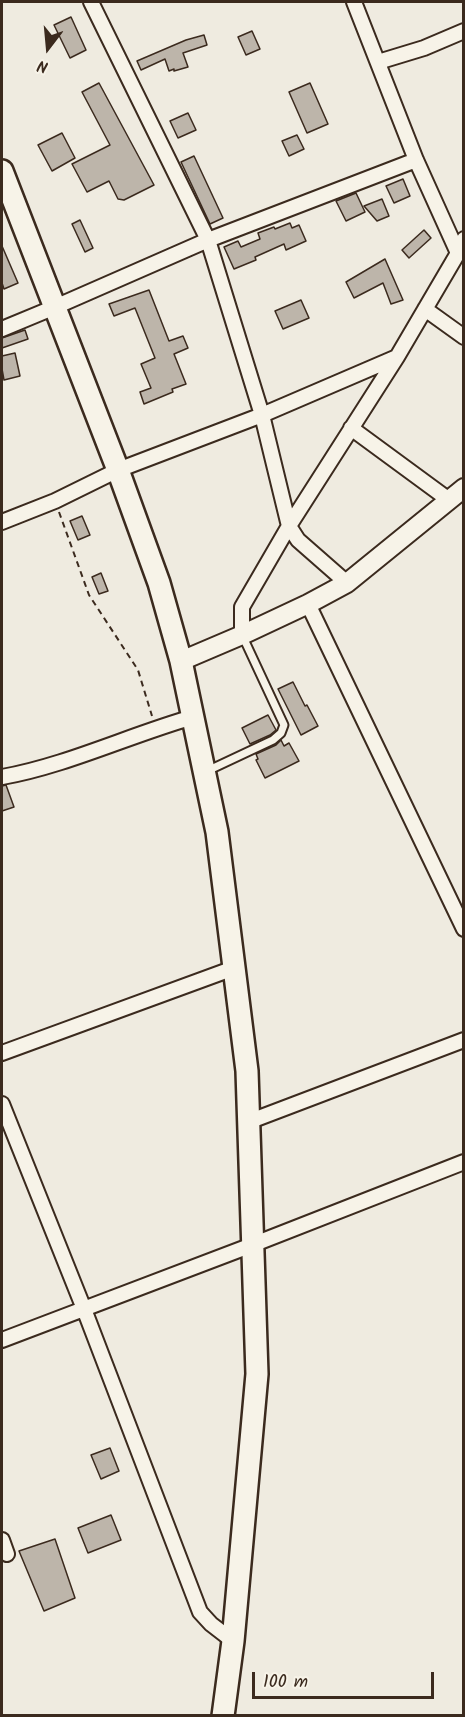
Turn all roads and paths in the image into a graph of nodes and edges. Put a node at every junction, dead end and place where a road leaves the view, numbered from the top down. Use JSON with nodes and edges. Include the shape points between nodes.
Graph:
{"nodes":[{"id":1,"x":91,"y":2,"type":"edge"},
{"id":2,"x":354,"y":2,"type":"edge"},
{"id":3,"x":464,"y":31,"type":"edge"},
{"id":4,"x":378,"y":62,"type":"junction"},
{"id":5,"x":416,"y":160,"type":"junction"},
{"id":6,"x":2,"y":171,"type":"edge"},
{"id":7,"x":464,"y":239,"type":"edge"},
{"id":8,"x":208,"y":240,"type":"junction"},
{"id":9,"x":458,"y":253,"type":"junction"},
{"id":10,"x":55,"y":307,"type":"junction"},
{"id":11,"x":425,"y":309,"type":"junction"},
{"id":12,"x":2,"y":329,"type":"edge"},
{"id":13,"x":464,"y":337,"type":"edge"},
{"id":14,"x":397,"y":357,"type":"junction"},
{"id":15,"x":262,"y":415,"type":"junction"},
{"id":16,"x":351,"y":428,"type":"junction"},
{"id":17,"x":118,"y":470,"type":"junction"},
{"id":18,"x":464,"y":488,"type":"edge"},
{"id":19,"x":449,"y":500,"type":"junction"},
{"id":20,"x":55,"y":501,"type":"junction"},
{"id":21,"x":2,"y":522,"type":"edge"},
{"id":22,"x":289,"y":526,"type":"junction"},
{"id":23,"x":347,"y":583,"type":"junction"},
{"id":24,"x":308,"y":604,"type":"junction"},
{"id":25,"x":242,"y":635,"type":"junction"},
{"id":26,"x":181,"y":662,"type":"junction"},
{"id":27,"x":193,"y":717,"type":"junction"},
{"id":28,"x":156,"y":727,"type":"junction"},
{"id":29,"x":204,"y":772,"type":"junction"},
{"id":30,"x":2,"y":777,"type":"edge"},
{"id":31,"x":464,"y":929,"type":"edge"},
{"id":32,"x":234,"y":968,"type":"junction"},
{"id":33,"x":464,"y":1040,"type":"edge"},
{"id":34,"x":2,"y":1053,"type":"edge"},
{"id":35,"x":2,"y":1104,"type":"edge"},
{"id":36,"x":248,"y":1122,"type":"junction"},
{"id":37,"x":464,"y":1162,"type":"edge"},
{"id":38,"x":252,"y":1245,"type":"junction"},
{"id":39,"x":84,"y":1309,"type":"junction"},
{"id":40,"x":2,"y":1340,"type":"edge"},
{"id":41,"x":2,"y":1540,"type":"edge"},
{"id":42,"x":7,"y":1554,"type":"dead end"},
{"id":43,"x":233,"y":1641,"type":"junction"},
{"id":44,"x":223,"y":1716,"type":"edge"}],
"edges":[{"from":1,"to":8,"type":"street"},
{"from":2,"to":4,"type":"street"},
{"from":3,"to":4,"type":"street"},
{"from":4,"to":5,"type":"street"},
{"from":5,"to":8,"type":"street"},
{"from":5,"to":9,"type":"street"},
{"from":6,"to":10,"type":"main road"},
{"from":7,"to":9,"type":"street"},
{"from":8,"to":10,"type":"street"},
{"from":8,"to":15,"type":"street"},
{"from":9,"to":11,"type":"street"},
{"from":10,"to":12,"type":"street"},
{"from":10,"to":17,"type":"main road"},
{"from":11,"to":13,"type":"street"},
{"from":11,"to":14,"type":"street"},
{"from":14,"to":15,"type":"street"},
{"from":14,"to":16,"type":"street"},
{"from":15,"to":17,"type":"street"},
{"from":15,"to":22,"type":"street"},
{"from":16,"to":19,"type":"street"},
{"from":16,"to":22,"type":"street"},
{"from":17,"to":20,"type":"street"},
{"from":17,"to":26,"type":"main road","via":[[159,583]]},
{"from":18,"to":19,"type":"main road"},
{"from":19,"to":23,"type":"main road"},
{"from":20,"to":21,"type":"street"},
{"from":20,"to":28,"type":"path","via":[[90,595],[138,670]]},
{"from":22,"to":23,"type":"street","via":[[298,540]]},
{"from":22,"to":25,"type":"street","via":[[242,607]]},
{"from":23,"to":24,"type":"main road"},
{"from":24,"to":25,"type":"main road"},
{"from":24,"to":31,"type":"street"},
{"from":25,"to":26,"type":"main road"},
{"from":25,"to":29,"type":"lane","via":[[284,725],[273,740]]},
{"from":26,"to":27,"type":"main road"},
{"from":27,"to":28,"type":"street"},
{"from":27,"to":29,"type":"main road"},
{"from":28,"to":30,"type":"street","via":[[56,763]]},
{"from":29,"to":32,"type":"main road","via":[[217,832]]},
{"from":32,"to":34,"type":"street"},
{"from":32,"to":36,"type":"main road"},
{"from":33,"to":36,"type":"street"},
{"from":35,"to":39,"type":"street"},
{"from":36,"to":38,"type":"main road"},
{"from":37,"to":38,"type":"street"},
{"from":38,"to":39,"type":"street"},
{"from":38,"to":43,"type":"main road","via":[[257,1374]]},
{"from":39,"to":40,"type":"street"},
{"from":39,"to":43,"type":"street","via":[[200,1612]]},
{"from":41,"to":42,"type":"street"},
{"from":43,"to":44,"type":"main road"}]}
